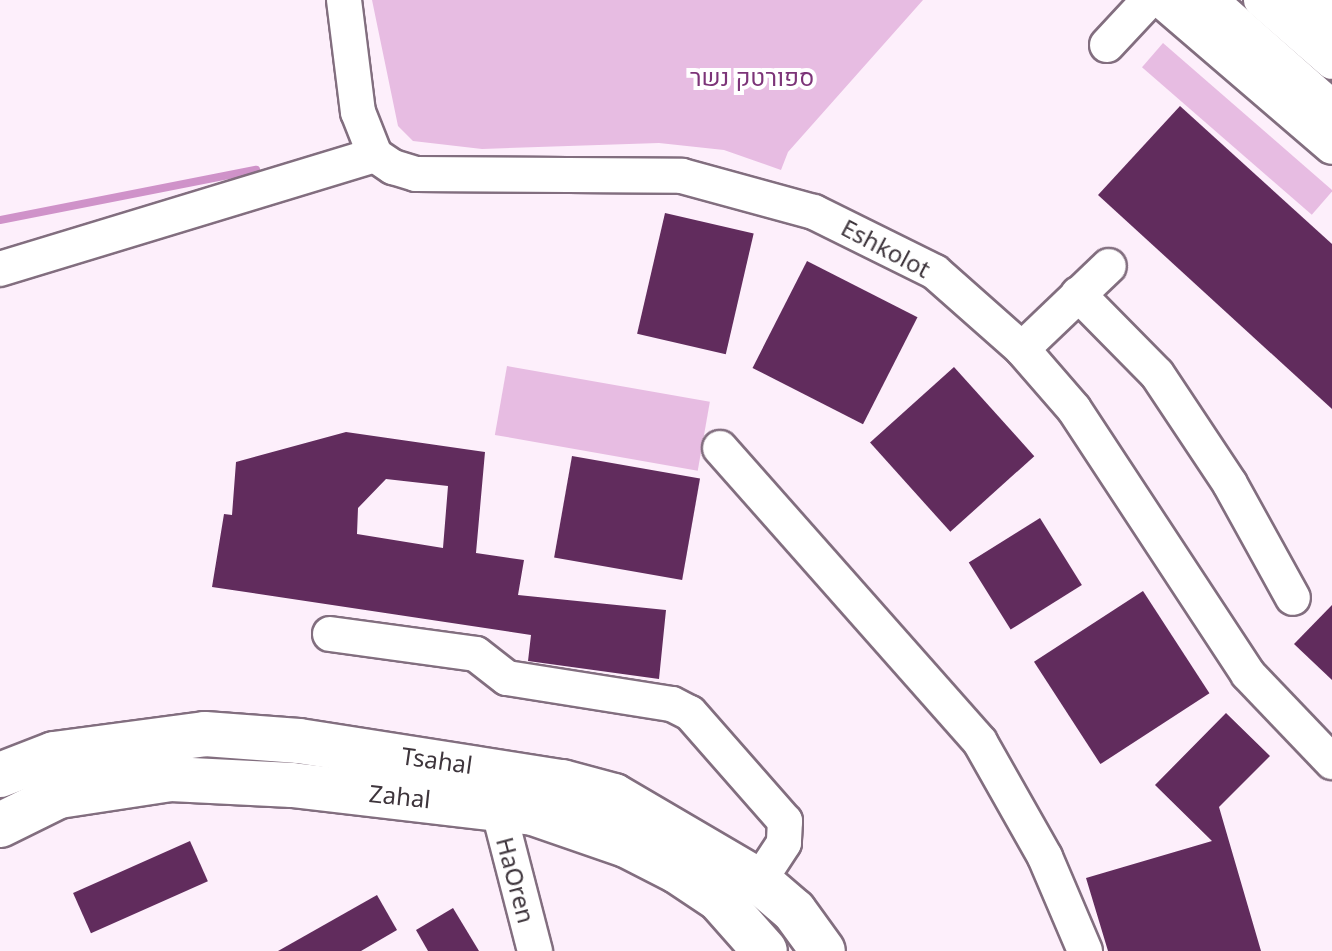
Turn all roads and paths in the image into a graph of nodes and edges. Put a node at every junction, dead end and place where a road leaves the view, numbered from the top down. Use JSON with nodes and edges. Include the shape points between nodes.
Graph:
{"nodes":[{"id":1,"x":344,"y":0,"type":"edge"},
{"id":2,"x":1149,"y":0,"type":"edge"},
{"id":3,"x":1161,"y":0,"type":"edge"},
{"id":4,"x":1203,"y":0,"type":"edge"},
{"id":5,"x":1261,"y":0,"type":"edge"},
{"id":6,"x":1308,"y":0,"type":"edge"},
{"id":7,"x":1332,"y":21,"type":"edge"},
{"id":8,"x":1107,"y":45,"type":"dead end"},
{"id":9,"x":1332,"y":62,"type":"edge"},
{"id":10,"x":1332,"y":114,"type":"edge"},
{"id":11,"x":1332,"y":147,"type":"edge"},
{"id":12,"x":375,"y":155,"type":"junction"},
{"id":13,"x":1109,"y":266,"type":"dead end"},
{"id":14,"x":0,"y":269,"type":"edge"},
{"id":15,"x":1078,"y":294,"type":"junction"},
{"id":16,"x":1022,"y":349,"type":"junction"},
{"id":17,"x":720,"y":448,"type":"dead end"},
{"id":18,"x":1293,"y":598,"type":"dead end"},
{"id":19,"x":330,"y":634,"type":"dead end"},
{"id":20,"x":1332,"y":762,"type":"edge"},
{"id":21,"x":0,"y":775,"type":"edge"},
{"id":22,"x":498,"y":808,"type":"junction"},
{"id":23,"x":0,"y":825,"type":"edge"},
{"id":24,"x":759,"y":881,"type":"junction"},
{"id":25,"x":535,"y":951,"type":"edge"},
{"id":26,"x":765,"y":951,"type":"edge"},
{"id":27,"x":823,"y":951,"type":"edge"},
{"id":28,"x":1085,"y":951,"type":"edge"}],
"edges":[{"from":1,"to":12,"type":"street","via":[[358,112]]},
{"from":2,"to":8,"type":"street"},
{"from":3,"to":11,"type":"street"},
{"from":4,"to":10,"type":"main road"},
{"from":5,"to":9,"type":"street"},
{"from":6,"to":7,"type":"main road"},
{"from":12,"to":14,"type":"street"},
{"from":12,"to":16,"type":"street","name":"Eshkolot","via":[[416,174],[682,176],[741,187],[884,241],[935,272]]},
{"from":13,"to":15,"type":"street"},
{"from":15,"to":16,"type":"street"},
{"from":15,"to":18,"type":"street","via":[[1157,374],[1230,484]]},
{"from":16,"to":20,"type":"street","name":"Eshkolot","via":[[1109,458],[1248,674]]},
{"from":17,"to":28,"type":"street","via":[[980,742],[1045,857]]},
{"from":19,"to":24,"type":"street","via":[[476,654],[507,678],[672,704],[690,713],[785,821],[784,843]]},
{"from":21,"to":24,"type":"main road","name":"Tsahal","via":[[54,754],[205,734],[299,741],[486,767],[614,796]]},
{"from":22,"to":23,"type":"main road","name":"Zahal","via":[[278,784],[171,779],[59,796]]},
{"from":22,"to":25,"type":"street","name":"HaOren"},
{"from":22,"to":26,"type":"main road","name":"Zahal","via":[[533,813],[626,845],[677,871],[719,899]]},
{"from":24,"to":27,"type":"main road","name":"Tsahal","via":[[794,911]]}]}
